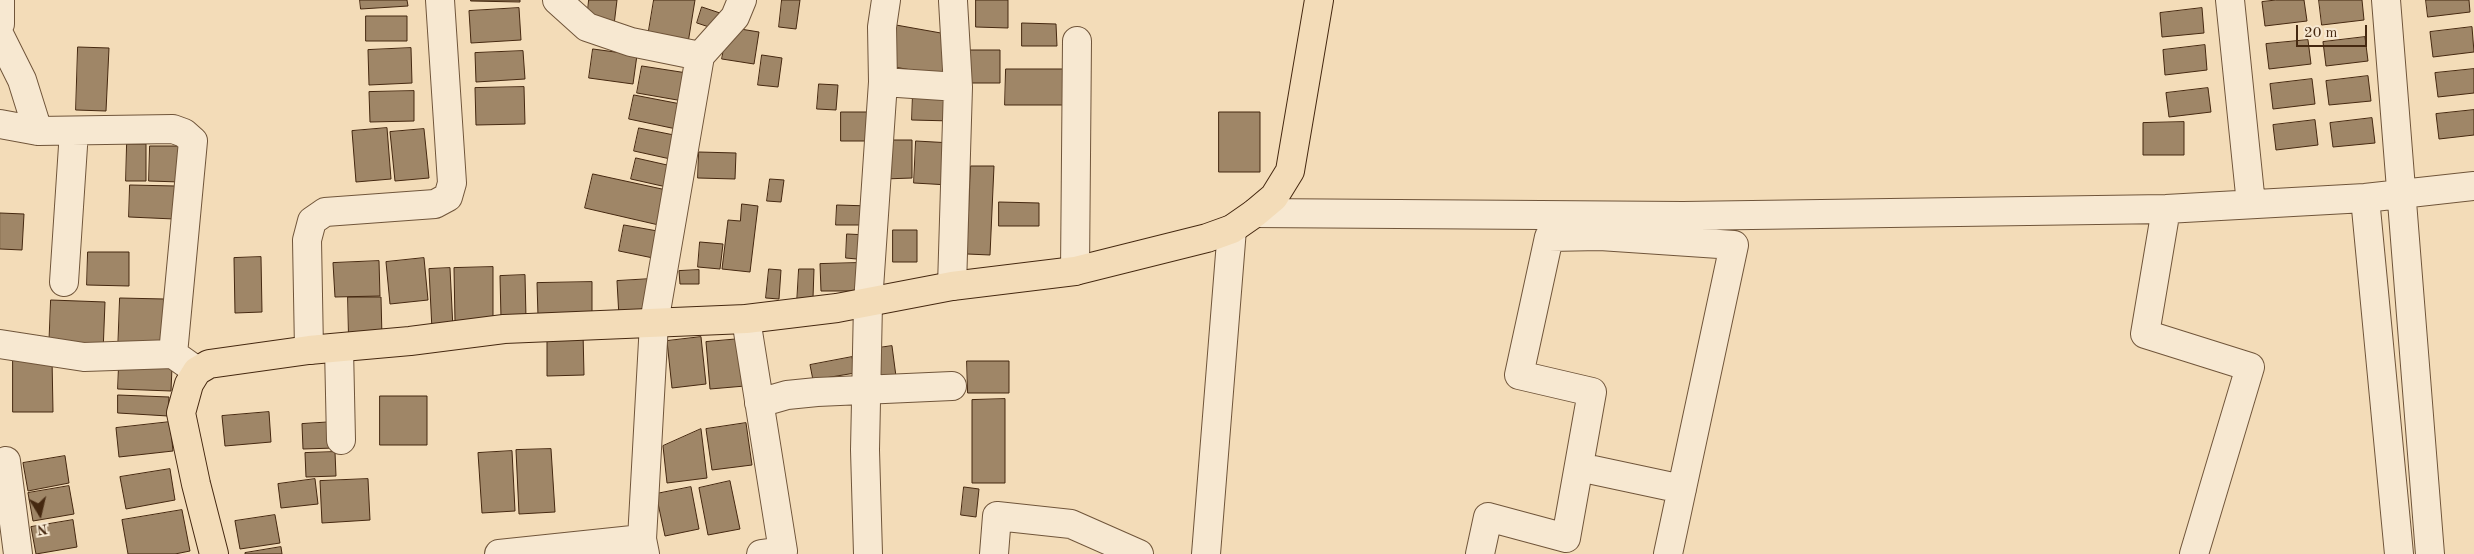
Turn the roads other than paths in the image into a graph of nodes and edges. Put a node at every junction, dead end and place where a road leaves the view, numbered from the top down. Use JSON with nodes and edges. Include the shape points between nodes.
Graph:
{"nodes":[{"id":1,"x":0,"y":0,"type":"edge"},
{"id":2,"x":440,"y":0,"type":"edge"},
{"id":3,"x":557,"y":0,"type":"edge"},
{"id":4,"x":742,"y":0,"type":"edge"},
{"id":5,"x":886,"y":0,"type":"edge"},
{"id":6,"x":1319,"y":0,"type":"edge"},
{"id":7,"x":2230,"y":0,"type":"edge"},
{"id":8,"x":2386,"y":0,"type":"edge"},
{"id":9,"x":953,"y":1,"type":"edge"},
{"id":10,"x":0,"y":24,"type":"edge"},
{"id":11,"x":0,"y":36,"type":"edge"},
{"id":12,"x":1077,"y":41,"type":"dead end"},
{"id":13,"x":700,"y":56,"type":"junction"},
{"id":14,"x":883,"y":82,"type":"junction"},
{"id":15,"x":958,"y":87,"type":"junction"},
{"id":16,"x":0,"y":124,"type":"edge"},
{"id":17,"x":38,"y":131,"type":"junction"},
{"id":18,"x":74,"y":131,"type":"junction"},
{"id":19,"x":2474,"y":186,"type":"edge"},
{"id":20,"x":2402,"y":192,"type":"junction"},
{"id":21,"x":2365,"y":198,"type":"junction"},
{"id":22,"x":2251,"y":204,"type":"junction"},
{"id":23,"x":2166,"y":209,"type":"junction"},
{"id":24,"x":1255,"y":213,"type":"junction"},
{"id":25,"x":1600,"y":226,"type":"junction"},
{"id":26,"x":1232,"y":229,"type":"junction"},
{"id":27,"x":1075,"y":271,"type":"junction"},
{"id":28,"x":64,"y":282,"type":"dead end"},
{"id":29,"x":952,"y":286,"type":"junction"},
{"id":30,"x":868,"y":303,"type":"junction"},
{"id":31,"x":746,"y":319,"type":"junction"},
{"id":32,"x":654,"y":323,"type":"junction"},
{"id":33,"x":0,"y":344,"type":"edge"},
{"id":34,"x":339,"y":348,"type":"junction"},
{"id":35,"x":309,"y":350,"type":"junction"},
{"id":36,"x":173,"y":354,"type":"junction"},
{"id":37,"x":197,"y":371,"type":"junction"},
{"id":38,"x":952,"y":386,"type":"dead end"},
{"id":39,"x":866,"y":391,"type":"junction"},
{"id":40,"x":759,"y":403,"type":"junction"},
{"id":41,"x":341,"y":440,"type":"dead end"},
{"id":42,"x":6,"y":461,"type":"dead end"},
{"id":43,"x":1579,"y":467,"type":"junction"},
{"id":44,"x":1682,"y":489,"type":"junction"},
{"id":45,"x":644,"y":546,"type":"edge"},
{"id":46,"x":18,"y":554,"type":"edge"},
{"id":47,"x":214,"y":554,"type":"edge"},
{"id":48,"x":499,"y":554,"type":"edge"},
{"id":49,"x":762,"y":554,"type":"edge"},
{"id":50,"x":868,"y":554,"type":"edge"},
{"id":51,"x":994,"y":554,"type":"edge"},
{"id":52,"x":1139,"y":554,"type":"edge"},
{"id":53,"x":1206,"y":554,"type":"edge"},
{"id":54,"x":1480,"y":554,"type":"edge"},
{"id":55,"x":1668,"y":554,"type":"edge"},
{"id":56,"x":2194,"y":554,"type":"edge"},
{"id":57,"x":2399,"y":554,"type":"edge"},
{"id":58,"x":2430,"y":554,"type":"edge"}],
"edges":[{"from":1,"to":10,"type":"street"},
{"from":2,"to":35,"type":"street","via":[[452,183],[448,197],[434,204],[325,212],[312,221],[307,240]]},
{"from":3,"to":13,"type":"street","via":[[587,27],[631,42]]},
{"from":4,"to":13,"type":"street","via":[[736,17]]},
{"from":5,"to":14,"type":"street","via":[[882,27]]},
{"from":6,"to":24,"type":"main road","via":[[1290,171],[1274,197]]},
{"from":7,"to":22,"type":"street"},
{"from":8,"to":20,"type":"street"},
{"from":9,"to":15,"type":"street"},
{"from":11,"to":17,"type":"street","via":[[22,80]]},
{"from":12,"to":27,"type":"street"},
{"from":13,"to":32,"type":"street"},
{"from":14,"to":15,"type":"street"},
{"from":14,"to":30,"type":"street"},
{"from":15,"to":29,"type":"street"},
{"from":16,"to":17,"type":"street"},
{"from":17,"to":18,"type":"street"},
{"from":18,"to":28,"type":"street"},
{"from":18,"to":36,"type":"street","via":[[173,129],[193,141]]},
{"from":19,"to":20,"type":"street"},
{"from":20,"to":21,"type":"street"},
{"from":20,"to":58,"type":"street"},
{"from":21,"to":22,"type":"street"},
{"from":21,"to":57,"type":"street"},
{"from":22,"to":23,"type":"street"},
{"from":23,"to":25,"type":"street","via":[[1683,216]]},
{"from":23,"to":56,"type":"street","via":[[2145,334],[2250,366]]},
{"from":24,"to":25,"type":"street"},
{"from":24,"to":26,"type":"main road"},
{"from":25,"to":43,"type":"street","via":[[1549,237],[1518,375],[1592,392]]},
{"from":25,"to":44,"type":"street","via":[[1734,245]]},
{"from":26,"to":27,"type":"main road"},
{"from":26,"to":53,"type":"street"},
{"from":27,"to":29,"type":"main road"},
{"from":29,"to":30,"type":"main road"},
{"from":30,"to":31,"type":"main road"},
{"from":30,"to":39,"type":"street"},
{"from":31,"to":32,"type":"main road"},
{"from":31,"to":40,"type":"street"},
{"from":32,"to":34,"type":"main road","via":[[504,329]]},
{"from":32,"to":45,"type":"street"},
{"from":33,"to":36,"type":"street","via":[[84,357]]},
{"from":34,"to":35,"type":"main road"},
{"from":34,"to":41,"type":"street"},
{"from":35,"to":37,"type":"main road","via":[[223,361]]},
{"from":36,"to":37,"type":"street"},
{"from":37,"to":47,"type":"main road","via":[[189,384],[181,413]]},
{"from":38,"to":39,"type":"street"},
{"from":39,"to":40,"type":"street","via":[[787,395]]},
{"from":39,"to":50,"type":"street"},
{"from":40,"to":49,"type":"street","via":[[783,551]]},
{"from":42,"to":46,"type":"street"},
{"from":43,"to":44,"type":"street"},
{"from":43,"to":54,"type":"street","via":[[1566,538],[1488,517]]},
{"from":44,"to":55,"type":"street"},
{"from":45,"to":48,"type":"street"},
{"from":51,"to":52,"type":"street","via":[[997,516],[1071,524]]}]}
